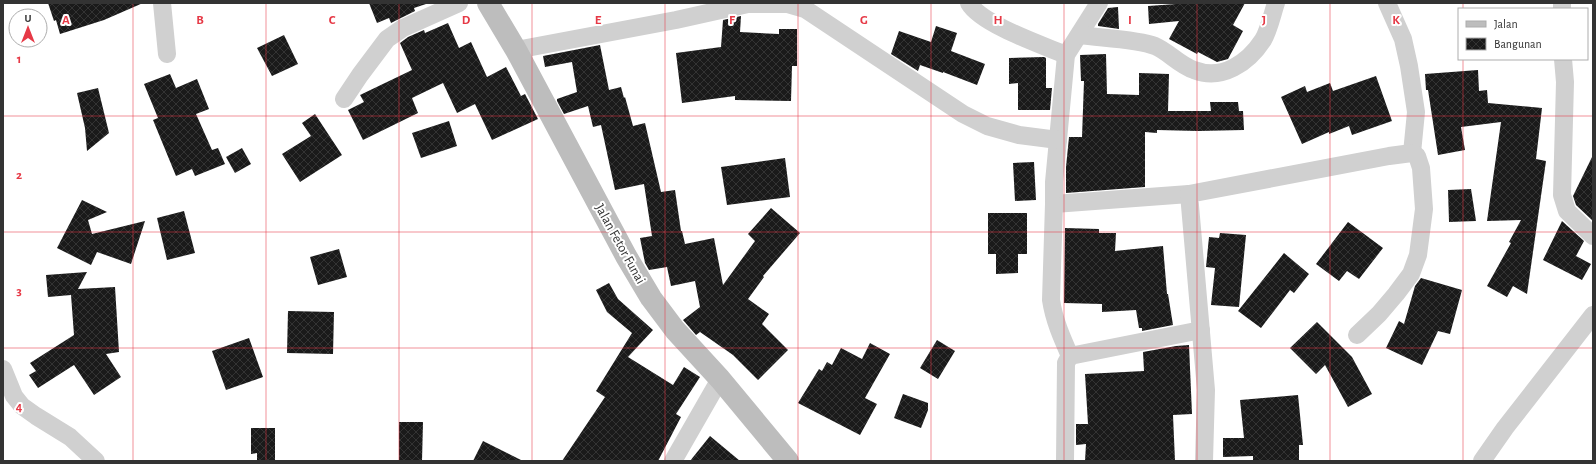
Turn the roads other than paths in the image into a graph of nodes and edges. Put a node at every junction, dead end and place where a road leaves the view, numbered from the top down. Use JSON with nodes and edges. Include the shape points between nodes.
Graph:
{"nodes":[{"id":1,"x":162,"y":3,"type":"edge"},
{"id":2,"x":459,"y":3,"type":"edge"},
{"id":3,"x":488,"y":3,"type":"edge"},
{"id":4,"x":969,"y":3,"type":"edge"},
{"id":5,"x":1099,"y":3,"type":"edge"},
{"id":6,"x":1276,"y":3,"type":"edge"},
{"id":7,"x":1388,"y":3,"type":"edge"},
{"id":8,"x":805,"y":6,"type":"edge"},
{"id":9,"x":1080,"y":35,"type":"junction"},
{"id":10,"x":516,"y":50,"type":"junction"},
{"id":11,"x":168,"y":54,"type":"dead end"},
{"id":12,"x":1066,"y":55,"type":"junction"},
{"id":13,"x":1562,"y":60,"type":"edge"},
{"id":14,"x":344,"y":98,"type":"dead end"},
{"id":15,"x":1058,"y":140,"type":"junction"},
{"id":16,"x":1412,"y":153,"type":"junction"},
{"id":17,"x":1189,"y":194,"type":"junction"},
{"id":18,"x":1054,"y":204,"type":"junction"},
{"id":19,"x":1593,"y":236,"type":"edge"},
{"id":20,"x":1593,"y":315,"type":"edge"},
{"id":21,"x":1201,"y":330,"type":"junction"},
{"id":22,"x":1357,"y":335,"type":"dead end"},
{"id":23,"x":1070,"y":356,"type":"junction"},
{"id":24,"x":3,"y":369,"type":"edge"},
{"id":25,"x":720,"y":379,"type":"junction"},
{"id":26,"x":96,"y":461,"type":"edge"},
{"id":27,"x":673,"y":461,"type":"edge"},
{"id":28,"x":788,"y":461,"type":"edge"},
{"id":29,"x":1066,"y":461,"type":"edge"},
{"id":30,"x":1204,"y":461,"type":"edge"},
{"id":31,"x":1482,"y":461,"type":"edge"}],
"edges":[{"from":1,"to":11,"type":"street"},
{"from":2,"to":14,"type":"street","via":[[403,28],[387,39]]},
{"from":3,"to":10,"type":"street","name":"Jalan Fetor Funai"},
{"from":4,"to":12,"type":"street","via":[[976,12],[992,23]]},
{"from":5,"to":9,"type":"street"},
{"from":6,"to":9,"type":"street","via":[[1264,40],[1246,61],[1228,72],[1205,74],[1193,70],[1155,46]]},
{"from":7,"to":16,"type":"street","via":[[1403,39],[1409,66],[1416,112]]},
{"from":8,"to":10,"type":"street","via":[[748,4]]},
{"from":8,"to":15,"type":"street","via":[[879,60],[963,114],[987,126],[1019,135]]},
{"from":9,"to":12,"type":"street"},
{"from":10,"to":25,"type":"street","name":"Jalan Fetor Funai","via":[[651,298],[675,330]]},
{"from":12,"to":15,"type":"street"},
{"from":13,"to":19,"type":"street","via":[[1565,82],[1562,195],[1567,211]]},
{"from":15,"to":18,"type":"street"},
{"from":16,"to":17,"type":"street"},
{"from":16,"to":22,"type":"street","via":[[1419,160],[1424,209],[1418,256],[1411,274],[1400,289]]},
{"from":17,"to":18,"type":"street"},
{"from":17,"to":21,"type":"street"},
{"from":18,"to":23,"type":"street","via":[[1051,300]]},
{"from":20,"to":31,"type":"street"},
{"from":21,"to":23,"type":"street"},
{"from":21,"to":30,"type":"street","via":[[1206,390]]},
{"from":23,"to":29,"type":"street","via":[[1066,363]]},
{"from":24,"to":26,"type":"street","via":[[14,396],[22,406],[70,437]]},
{"from":25,"to":27,"type":"street"},
{"from":25,"to":28,"type":"street","name":"Jalan Fetor Funai"}]}
